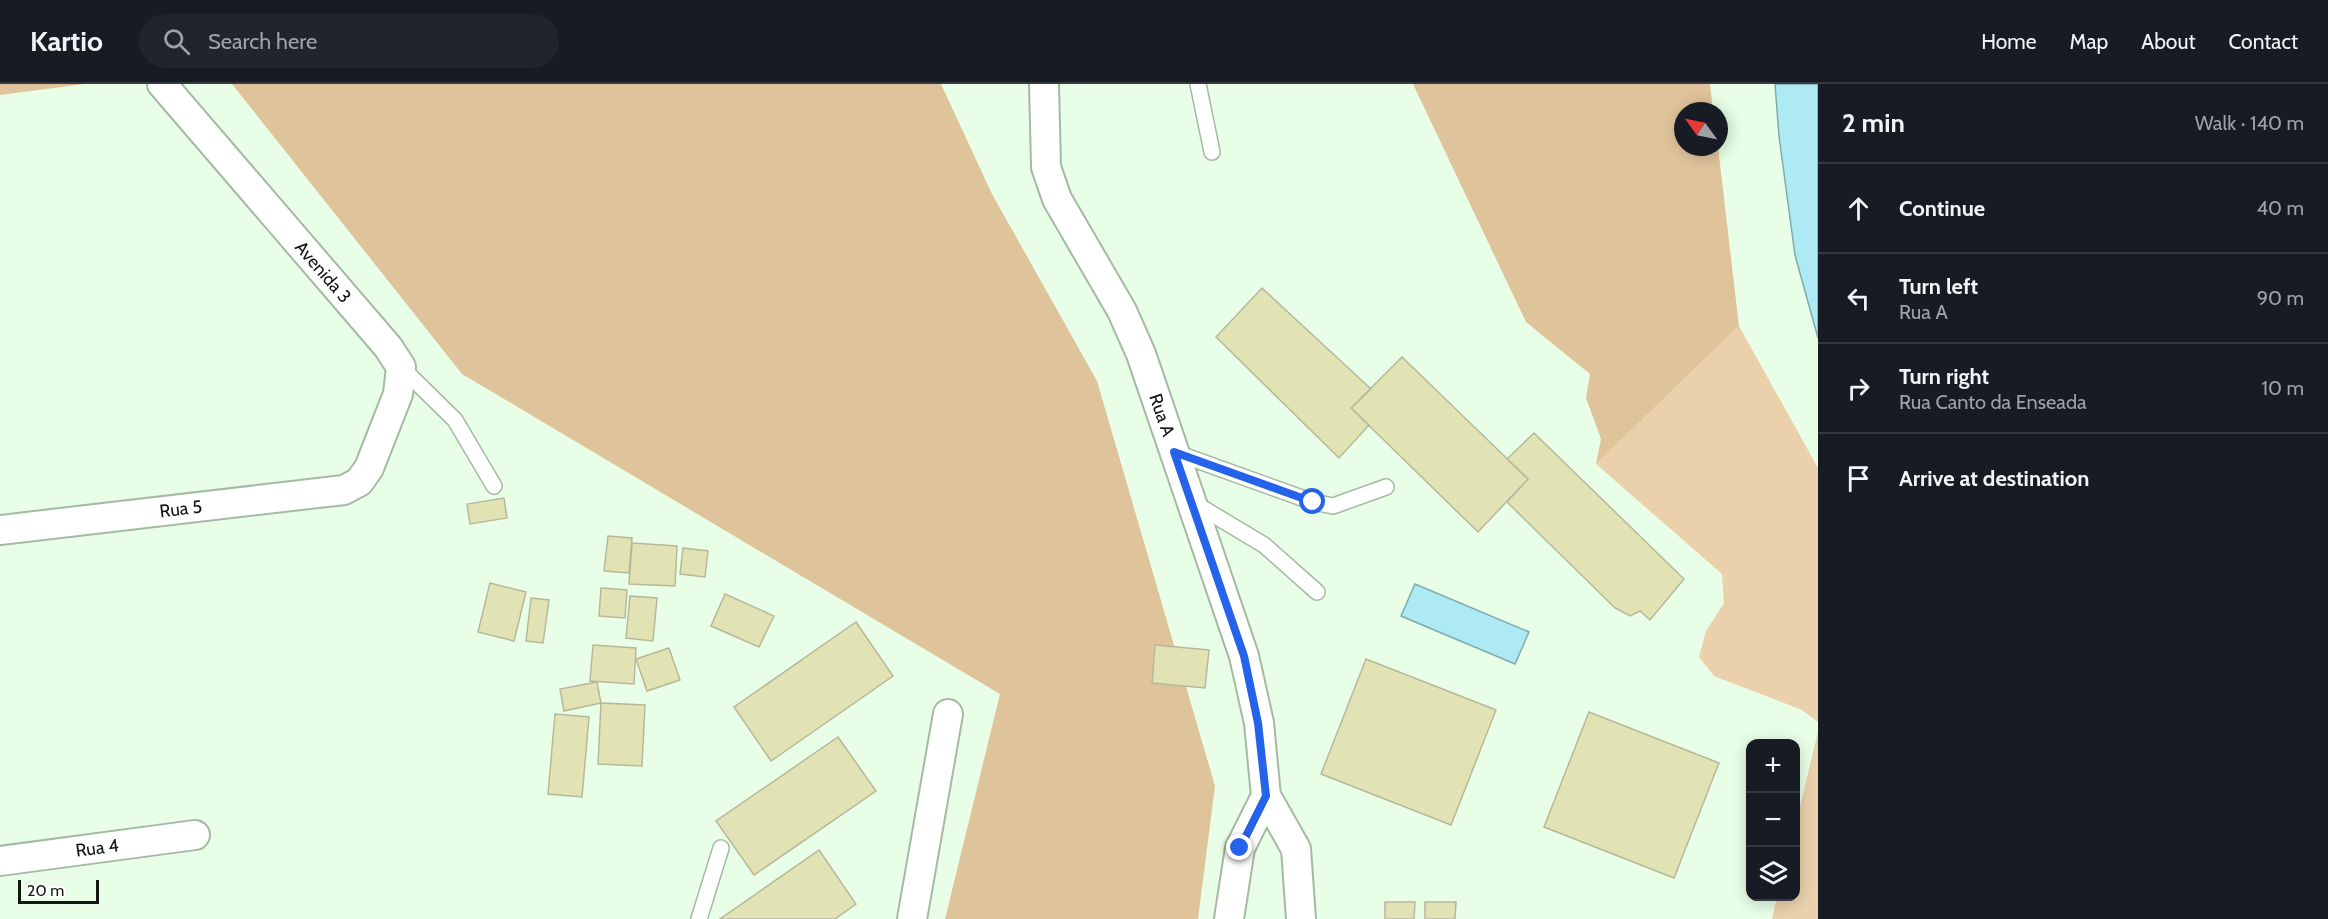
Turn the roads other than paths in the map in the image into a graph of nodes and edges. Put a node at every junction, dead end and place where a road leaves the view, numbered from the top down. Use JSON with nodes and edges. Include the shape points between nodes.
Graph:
{"nodes":[{"id":1,"x":162,"y":84,"type":"edge"},
{"id":2,"x":1044,"y":84,"type":"edge"},
{"id":3,"x":1198,"y":84,"type":"edge"},
{"id":4,"x":1212,"y":152,"type":"dead end"},
{"id":5,"x":401,"y":367,"type":"junction"},
{"id":6,"x":1174,"y":452,"type":"junction"},
{"id":7,"x":494,"y":486,"type":"dead end"},
{"id":8,"x":1386,"y":487,"type":"dead end"},
{"id":9,"x":1191,"y":501,"type":"junction"},
{"id":10,"x":0,"y":530,"type":"edge"},
{"id":11,"x":1317,"y":592,"type":"dead end"},
{"id":12,"x":948,"y":714,"type":"dead end"},
{"id":13,"x":1266,"y":796,"type":"junction"},
{"id":14,"x":195,"y":835,"type":"dead end"},
{"id":15,"x":721,"y":848,"type":"dead end"},
{"id":16,"x":0,"y":861,"type":"edge"},
{"id":17,"x":699,"y":919,"type":"edge"},
{"id":18,"x":912,"y":919,"type":"edge"},
{"id":19,"x":1229,"y":919,"type":"edge"},
{"id":20,"x":1301,"y":919,"type":"edge"}],
"edges":[{"from":1,"to":5,"type":"street","name":"Avenida 3"},
{"from":2,"to":6,"type":"street","name":"Rua A","via":[[1046,166],[1057,199],[1122,311]]},
{"from":3,"to":4,"type":"lane"},
{"from":5,"to":7,"type":"lane","via":[[455,420]]},
{"from":5,"to":10,"type":"street","name":"Rua 5","via":[[398,394],[369,468],[359,482],[344,490]]},
{"from":6,"to":8,"type":"lane","via":[[1333,506]]},
{"from":6,"to":9,"type":"street","name":"Rua A"},
{"from":9,"to":11,"type":"lane","via":[[1264,545]]},
{"from":9,"to":13,"type":"street","name":"Rua A","via":[[1244,656],[1258,723]]},
{"from":12,"to":18,"type":"street"},
{"from":13,"to":19,"type":"street","via":[[1240,848]]},
{"from":13,"to":20,"type":"street","via":[[1296,849]]},
{"from":14,"to":16,"type":"street","name":"Rua 4"},
{"from":15,"to":17,"type":"lane"}]}
